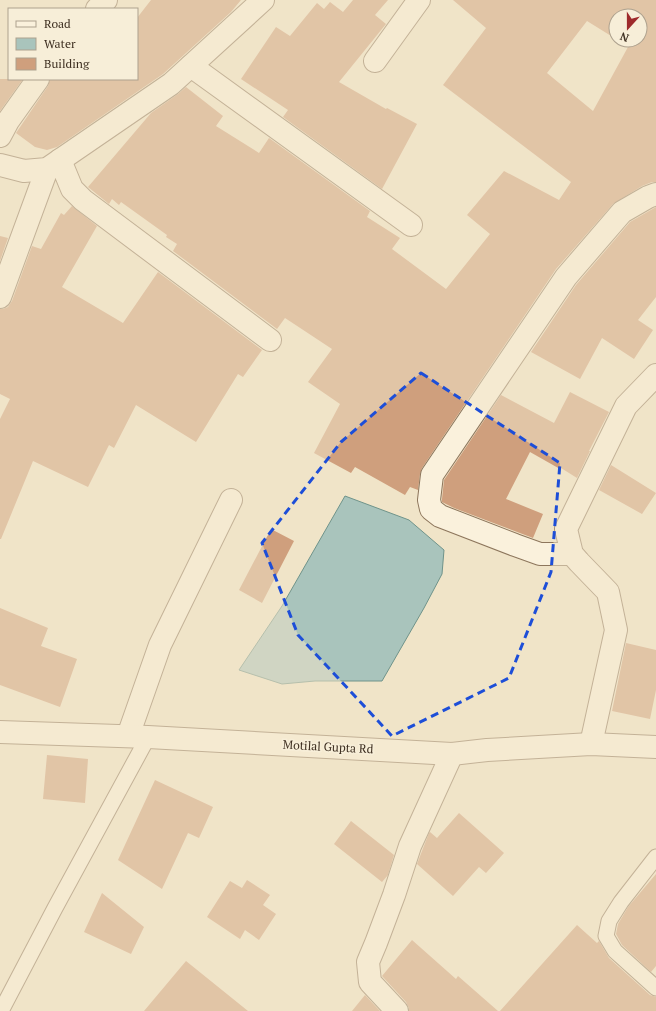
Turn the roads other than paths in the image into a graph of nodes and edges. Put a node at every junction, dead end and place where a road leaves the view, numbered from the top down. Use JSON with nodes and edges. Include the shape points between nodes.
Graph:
{"nodes":[{"id":1,"x":106,"y":0,"type":"edge"},
{"id":2,"x":263,"y":0,"type":"edge"},
{"id":3,"x":419,"y":0,"type":"edge"},
{"id":4,"x":97,"y":8,"type":"edge"},
{"id":5,"x":375,"y":61,"type":"dead end"},
{"id":6,"x":191,"y":66,"type":"junction"},
{"id":7,"x":37,"y":80,"type":"edge"},
{"id":8,"x":0,"y":136,"type":"edge"},
{"id":9,"x":0,"y":165,"type":"edge"},
{"id":10,"x":53,"y":165,"type":"junction"},
{"id":11,"x":656,"y":194,"type":"edge"},
{"id":12,"x":411,"y":225,"type":"dead end"},
{"id":13,"x":0,"y":297,"type":"edge"},
{"id":14,"x":270,"y":340,"type":"dead end"},
{"id":15,"x":656,"y":375,"type":"edge"},
{"id":16,"x":231,"y":500,"type":"dead end"},
{"id":17,"x":572,"y":554,"type":"junction"},
{"id":18,"x":0,"y":732,"type":"edge"},
{"id":19,"x":138,"y":736,"type":"junction"},
{"id":20,"x":591,"y":744,"type":"junction"},
{"id":21,"x":656,"y":746,"type":"edge"},
{"id":22,"x":452,"y":754,"type":"junction"},
{"id":23,"x":656,"y":857,"type":"edge"},
{"id":24,"x":656,"y":988,"type":"edge"},
{"id":25,"x":2,"y":1011,"type":"edge"},
{"id":26,"x":397,"y":1011,"type":"edge"}],
"edges":[{"from":1,"to":4,"type":"street"},
{"from":2,"to":6,"type":"street"},
{"from":3,"to":5,"type":"street"},
{"from":6,"to":10,"type":"street","via":[[171,84]]},
{"from":6,"to":12,"type":"street"},
{"from":7,"to":8,"type":"street"},
{"from":9,"to":10,"type":"street","via":[[24,171]]},
{"from":10,"to":13,"type":"street"},
{"from":10,"to":14,"type":"street","via":[[83,200]]},
{"from":11,"to":17,"type":"street","via":[[622,212],[566,277],[432,475],[429,500],[431,509],[440,516],[540,554]]},
{"from":15,"to":17,"type":"street","via":[[626,406],[566,529]]},
{"from":16,"to":19,"type":"street","via":[[160,645]]},
{"from":17,"to":20,"type":"street","via":[[608,592],[616,630]]},
{"from":18,"to":19,"type":"street","name":"Motilal Gupta Rd"},
{"from":19,"to":22,"type":"street","name":"Motilal Gupta Rd"},
{"from":19,"to":25,"type":"lane"},
{"from":20,"to":21,"type":"street","name":"Motilal Gupta Rd"},
{"from":20,"to":22,"type":"street","name":"Motilal Gupta Rd"},
{"from":22,"to":26,"type":"street","via":[[410,846],[368,962],[370,982]]},
{"from":23,"to":24,"type":"lane","via":[[609,921],[606,936],[615,951]]}]}
